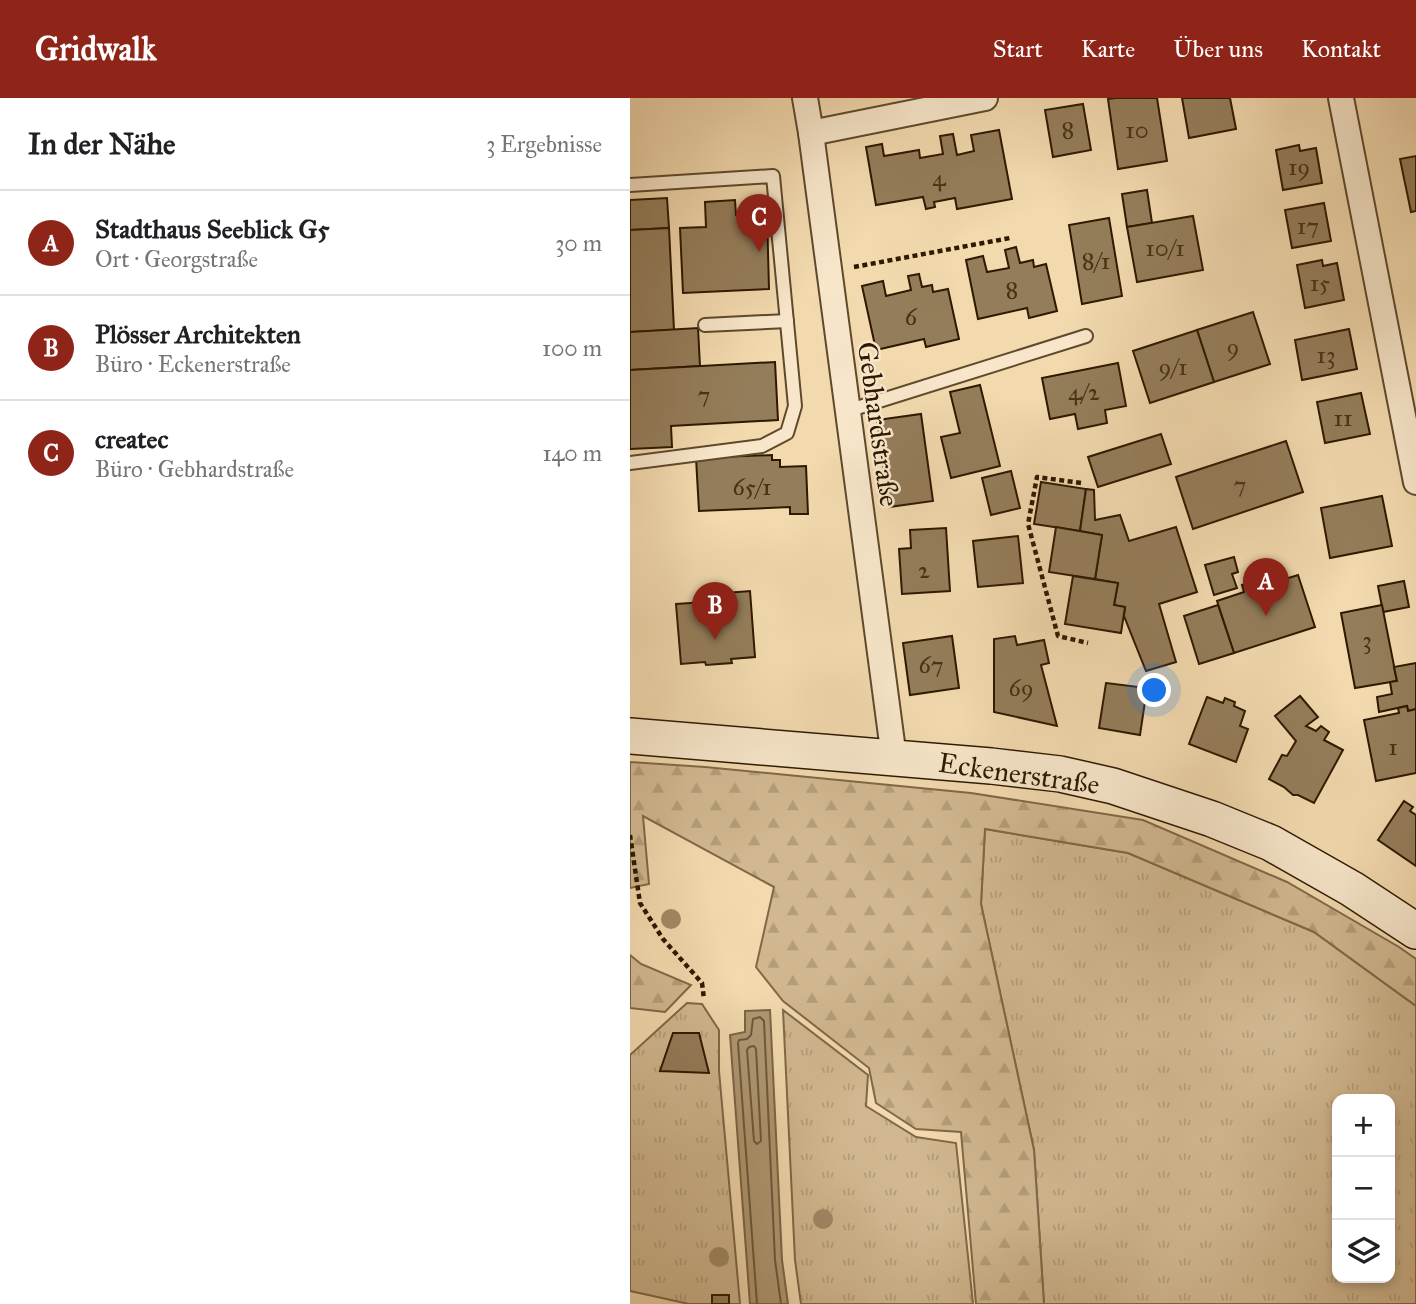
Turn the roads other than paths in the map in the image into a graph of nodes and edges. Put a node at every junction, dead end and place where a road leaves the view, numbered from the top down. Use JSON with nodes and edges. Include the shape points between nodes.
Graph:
{"nodes":[{"id":1,"x":805,"y":98,"type":"edge"},
{"id":2,"x":985,"y":98,"type":"edge"},
{"id":3,"x":1341,"y":98,"type":"edge"},
{"id":4,"x":811,"y":133,"type":"junction"},
{"id":5,"x":630,"y":185,"type":"edge"},
{"id":6,"x":786,"y":321,"type":"junction"},
{"id":7,"x":705,"y":325,"type":"dead end"},
{"id":8,"x":1086,"y":336,"type":"dead end"},
{"id":9,"x":847,"y":411,"type":"junction"},
{"id":10,"x":630,"y":463,"type":"edge"},
{"id":11,"x":1416,"y":482,"type":"edge"},
{"id":12,"x":630,"y":736,"type":"edge"},
{"id":13,"x":894,"y":758,"type":"junction"},
{"id":14,"x":1416,"y":931,"type":"edge"}],
"edges":[{"from":1,"to":4,"type":"street","name":"Gebhardstraße"},
{"from":2,"to":4,"type":"street"},
{"from":3,"to":11,"type":"street"},
{"from":4,"to":9,"type":"street","name":"Gebhardstraße"},
{"from":5,"to":6,"type":"lane","via":[[773,176]]},
{"from":6,"to":7,"type":"lane"},
{"from":6,"to":10,"type":"lane","via":[[795,406],[787,433],[762,446]]},
{"from":8,"to":9,"type":"lane"},
{"from":9,"to":13,"type":"street","name":"Gebhardstraße"},
{"from":12,"to":13,"type":"main road","name":"Eckenerstraße"},
{"from":13,"to":14,"type":"main road","name":"Eckenerstraße","via":[[1060,774],[1163,802],[1271,843]]}]}
